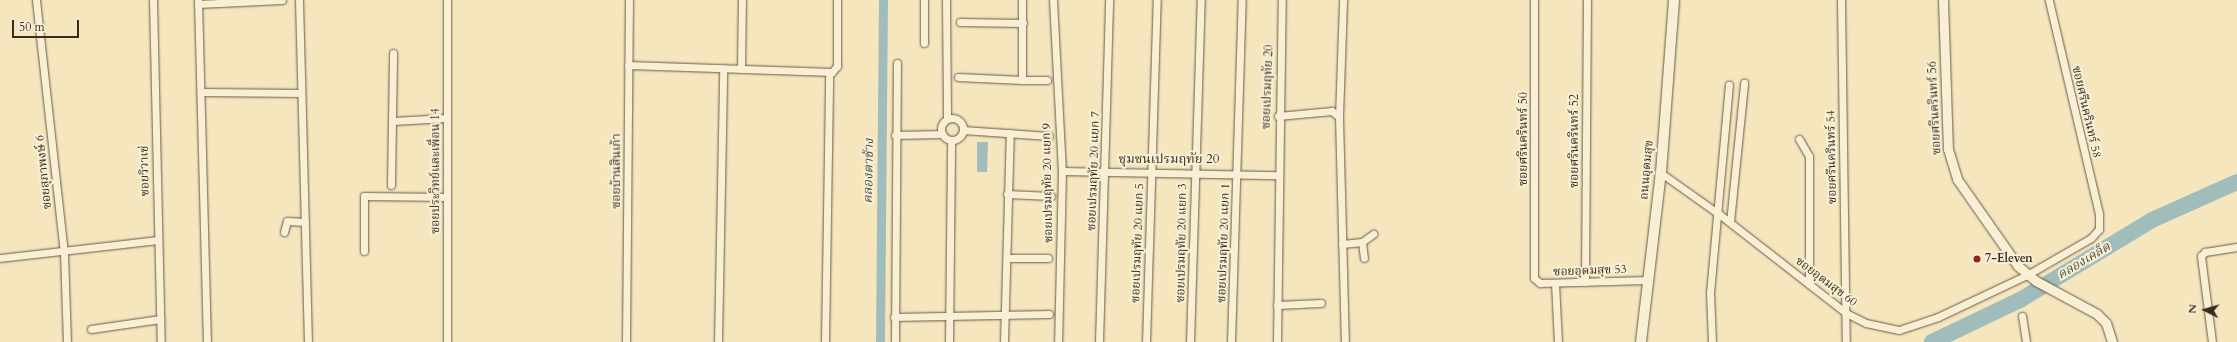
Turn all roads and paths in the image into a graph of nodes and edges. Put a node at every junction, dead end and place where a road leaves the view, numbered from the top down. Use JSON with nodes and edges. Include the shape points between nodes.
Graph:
{"nodes":[{"id":1,"x":36,"y":0,"type":"edge"},
{"id":2,"x":153,"y":0,"type":"edge"},
{"id":3,"x":282,"y":0,"type":"edge"},
{"id":4,"x":299,"y":0,"type":"edge"},
{"id":5,"x":447,"y":0,"type":"edge"},
{"id":6,"x":629,"y":0,"type":"edge"},
{"id":7,"x":742,"y":0,"type":"edge"},
{"id":8,"x":837,"y":0,"type":"edge"},
{"id":9,"x":924,"y":0,"type":"edge"},
{"id":10,"x":946,"y":0,"type":"edge"},
{"id":11,"x":1022,"y":0,"type":"edge"},
{"id":12,"x":1053,"y":0,"type":"edge"},
{"id":13,"x":1109,"y":0,"type":"edge"},
{"id":14,"x":1157,"y":0,"type":"edge"},
{"id":15,"x":1201,"y":0,"type":"edge"},
{"id":16,"x":1242,"y":0,"type":"edge"},
{"id":17,"x":1282,"y":0,"type":"edge"},
{"id":18,"x":1343,"y":0,"type":"edge"},
{"id":19,"x":1534,"y":0,"type":"edge"},
{"id":20,"x":1588,"y":0,"type":"edge"},
{"id":21,"x":1674,"y":0,"type":"edge"},
{"id":22,"x":1841,"y":0,"type":"edge"},
{"id":23,"x":1943,"y":0,"type":"edge"},
{"id":24,"x":2049,"y":0,"type":"edge"},
{"id":25,"x":198,"y":2,"type":"edge"},
{"id":26,"x":960,"y":22,"type":"dead end"},
{"id":27,"x":1022,"y":23,"type":"junction"},
{"id":28,"x":924,"y":44,"type":"dead end"},
{"id":29,"x":393,"y":53,"type":"dead end"},
{"id":30,"x":897,"y":63,"type":"dead end"},
{"id":31,"x":628,"y":65,"type":"junction"},
{"id":32,"x":742,"y":69,"type":"junction"},
{"id":33,"x":724,"y":70,"type":"junction"},
{"id":34,"x":829,"y":72,"type":"junction"},
{"id":35,"x":958,"y":77,"type":"dead end"},
{"id":36,"x":1022,"y":80,"type":"junction"},
{"id":37,"x":1047,"y":80,"type":"dead end"},
{"id":38,"x":1744,"y":83,"type":"dead end"},
{"id":39,"x":1729,"y":85,"type":"dead end"},
{"id":40,"x":201,"y":92,"type":"junction"},
{"id":41,"x":301,"y":93,"type":"junction"},
{"id":42,"x":1278,"y":116,"type":"junction"},
{"id":43,"x":1339,"y":117,"type":"junction"},
{"id":44,"x":447,"y":118,"type":"junction"},
{"id":45,"x":947,"y":119,"type":"junction"},
{"id":46,"x":393,"y":121,"type":"junction"},
{"id":47,"x":963,"y":130,"type":"junction"},
{"id":48,"x":1010,"y":133,"type":"junction"},
{"id":49,"x":942,"y":134,"type":"junction"},
{"id":50,"x":896,"y":135,"type":"junction"},
{"id":51,"x":1049,"y":136,"type":"dead end"},
{"id":52,"x":1799,"y":139,"type":"dead end"},
{"id":53,"x":951,"y":140,"type":"junction"},
{"id":54,"x":1062,"y":171,"type":"junction"},
{"id":55,"x":1105,"y":172,"type":"junction"},
{"id":56,"x":1151,"y":173,"type":"junction"},
{"id":57,"x":1194,"y":174,"type":"junction"},
{"id":58,"x":1237,"y":174,"type":"junction"},
{"id":59,"x":1660,"y":174,"type":"junction"},
{"id":60,"x":1277,"y":175,"type":"junction"},
{"id":61,"x":391,"y":185,"type":"dead end"},
{"id":62,"x":1008,"y":194,"type":"junction"},
{"id":63,"x":1051,"y":196,"type":"dead end"},
{"id":64,"x":447,"y":197,"type":"junction"},
{"id":65,"x":1716,"y":212,"type":"junction"},
{"id":66,"x":305,"y":222,"type":"junction"},
{"id":67,"x":1730,"y":222,"type":"junction"},
{"id":68,"x":2099,"y":229,"type":"joint"},
{"id":69,"x":284,"y":232,"type":"dead end"},
{"id":70,"x":1373,"y":234,"type":"dead end"},
{"id":71,"x":157,"y":240,"type":"junction"},
{"id":72,"x":1362,"y":242,"type":"junction"},
{"id":73,"x":1342,"y":244,"type":"junction"},
{"id":74,"x":2237,"y":247,"type":"edge"},
{"id":75,"x":364,"y":251,"type":"dead end"},
{"id":76,"x":64,"y":253,"type":"junction"},
{"id":77,"x":0,"y":258,"type":"edge"},
{"id":78,"x":1007,"y":258,"type":"junction"},
{"id":79,"x":1048,"y":258,"type":"dead end"},
{"id":80,"x":1364,"y":258,"type":"dead end"},
{"id":81,"x":2027,"y":275,"type":"junction"},
{"id":82,"x":1534,"y":278,"type":"joint"},
{"id":83,"x":1648,"y":280,"type":"junction"},
{"id":84,"x":1585,"y":282,"type":"junction"},
{"id":85,"x":1555,"y":283,"type":"junction"},
{"id":86,"x":1809,"y":284,"type":"junction"},
{"id":87,"x":1321,"y":303,"type":"dead end"},
{"id":88,"x":1277,"y":305,"type":"junction"},
{"id":89,"x":1846,"y":313,"type":"junction"},
{"id":90,"x":1049,"y":314,"type":"dead end"},
{"id":91,"x":1004,"y":315,"type":"junction"},
{"id":92,"x":894,"y":316,"type":"junction"},
{"id":93,"x":949,"y":316,"type":"junction"},
{"id":94,"x":2022,"y":316,"type":"dead end"},
{"id":95,"x":160,"y":319,"type":"junction"},
{"id":96,"x":91,"y":329,"type":"dead end"},
{"id":97,"x":67,"y":342,"type":"edge"},
{"id":98,"x":161,"y":342,"type":"edge"},
{"id":99,"x":207,"y":342,"type":"edge"},
{"id":100,"x":308,"y":342,"type":"edge"},
{"id":101,"x":447,"y":342,"type":"edge"},
{"id":102,"x":626,"y":342,"type":"edge"},
{"id":103,"x":718,"y":342,"type":"edge"},
{"id":104,"x":826,"y":342,"type":"edge"},
{"id":105,"x":895,"y":342,"type":"edge"},
{"id":106,"x":949,"y":342,"type":"edge"},
{"id":107,"x":1004,"y":342,"type":"edge"},
{"id":108,"x":1058,"y":342,"type":"edge"},
{"id":109,"x":1099,"y":342,"type":"edge"},
{"id":110,"x":1146,"y":342,"type":"edge"},
{"id":111,"x":1190,"y":342,"type":"edge"},
{"id":112,"x":1231,"y":342,"type":"edge"},
{"id":113,"x":1277,"y":342,"type":"edge"},
{"id":114,"x":1345,"y":342,"type":"edge"},
{"id":115,"x":1558,"y":342,"type":"edge"},
{"id":116,"x":1641,"y":342,"type":"edge"},
{"id":117,"x":1712,"y":342,"type":"edge"},
{"id":118,"x":1846,"y":342,"type":"edge"},
{"id":119,"x":2026,"y":342,"type":"edge"},
{"id":120,"x":2112,"y":342,"type":"edge"},
{"id":121,"x":2212,"y":342,"type":"edge"}],
"edges":[{"from":1,"to":76,"type":"street","name":"ซอยสุภาพงษ์ 6"},
{"from":2,"to":71,"type":"street","name":"ซอยวิวาเช่"},
{"from":3,"to":25,"type":"street"},
{"from":4,"to":41,"type":"street"},
{"from":5,"to":44,"type":"street","name":"ซอยประวิทย์และเพื่อน 14"},
{"from":6,"to":31,"type":"street","name":"ซอยบ้านสินเก้า"},
{"from":7,"to":32,"type":"street"},
{"from":8,"to":34,"type":"street","via":[[837,66]]},
{"from":9,"to":28,"type":"street"},
{"from":10,"to":45,"type":"street"},
{"from":11,"to":27,"type":"street"},
{"from":12,"to":54,"type":"street","name":"ซอยเปรมฤทัย 20 แยก 9"},
{"from":13,"to":55,"type":"street","name":"ซอยเปรมฤทัย 20 แยก 7"},
{"from":14,"to":56,"type":"street","name":"ซอยเปรมฤทัย 20 แยก 5"},
{"from":15,"to":57,"type":"street","name":"ซอยเปรมฤทัย 20 แยก 3"},
{"from":16,"to":58,"type":"street","name":"ซอยเปรมฤทัย 20 แยก 1"},
{"from":17,"to":42,"type":"street","name":"ซอยเปรมฤทัย 20"},
{"from":18,"to":43,"type":"street"},
{"from":19,"to":82,"type":"street","name":"ซอยศรีนครินทร์ 50"},
{"from":20,"to":84,"type":"street","name":"ซอยศรีนครินทร์ 52"},
{"from":21,"to":59,"type":"main road","name":"ถนนอุดมสุข"},
{"from":22,"to":89,"type":"street","name":"ซอยศรีนครินทร์ 54"},
{"from":23,"to":81,"type":"street","name":"ซอยศรีนครินทร์ 56","via":[[1948,149],[1952,170]]},
{"from":24,"to":68,"type":"street","name":"ซอยศรีนครินทร์ 58"},
{"from":25,"to":40,"type":"street"},
{"from":26,"to":27,"type":"street"},
{"from":27,"to":36,"type":"street"},
{"from":29,"to":46,"type":"street"},
{"from":30,"to":50,"type":"street"},
{"from":31,"to":33,"type":"street"},
{"from":31,"to":102,"type":"street","name":"ซอยบ้านสินเก้า"},
{"from":32,"to":33,"type":"street"},
{"from":32,"to":34,"type":"street"},
{"from":33,"to":103,"type":"street"},
{"from":34,"to":104,"type":"street"},
{"from":35,"to":36,"type":"street"},
{"from":36,"to":37,"type":"street"},
{"from":38,"to":67,"type":"street"},
{"from":39,"to":65,"type":"street"},
{"from":40,"to":41,"type":"street"},
{"from":40,"to":99,"type":"street"},
{"from":41,"to":66,"type":"street"},
{"from":42,"to":43,"type":"street","via":[[1332,111]]},
{"from":42,"to":60,"type":"street","name":"ซอยเปรมฤทัย 20"},
{"from":43,"to":73,"type":"street"},
{"from":44,"to":46,"type":"street"},
{"from":44,"to":64,"type":"street","name":"ซอยประวิทย์และเพื่อน 14"},
{"from":45,"to":47,"type":"street","via":[[958,120]]},
{"from":45,"to":49,"type":"street"},
{"from":46,"to":61,"type":"street"},
{"from":47,"to":48,"type":"street"},
{"from":47,"to":53,"type":"street","via":[[961,136]]},
{"from":48,"to":51,"type":"street"},
{"from":48,"to":62,"type":"street"},
{"from":49,"to":50,"type":"street"},
{"from":49,"to":53,"type":"street"},
{"from":50,"to":92,"type":"street"},
{"from":52,"to":86,"type":"street","via":[[1809,156]]},
{"from":53,"to":93,"type":"street"},
{"from":54,"to":55,"type":"street"},
{"from":54,"to":108,"type":"street","name":"ซอยเปรมฤทัย 20 แยก 9"},
{"from":55,"to":56,"type":"street"},
{"from":55,"to":109,"type":"street","name":"ซอยเปรมฤทัย 20 แยก 7"},
{"from":56,"to":57,"type":"street"},
{"from":56,"to":110,"type":"street","name":"ซอยเปรมฤทัย 20 แยก 5"},
{"from":57,"to":58,"type":"street"},
{"from":57,"to":111,"type":"street","name":"ซอยเปรมฤทัย 20 แยก 3"},
{"from":58,"to":60,"type":"street"},
{"from":58,"to":112,"type":"street","name":"ซอยเปรมฤทัย 20 แยก 1"},
{"from":59,"to":65,"type":"street","name":"ซอยอุดมสุข 60"},
{"from":59,"to":83,"type":"main road","name":"ถนนอุดมสุข"},
{"from":60,"to":88,"type":"street","name":"ซอยเปรมฤทัย 20"},
{"from":62,"to":63,"type":"street"},
{"from":62,"to":78,"type":"street"},
{"from":64,"to":75,"type":"street","via":[[364,196]]},
{"from":64,"to":101,"type":"street","name":"ซอยประวิทย์และเพื่อน 14"},
{"from":65,"to":67,"type":"street","name":"ซอยอุดมสุข 60"},
{"from":65,"to":117,"type":"street","via":[[1710,293]]},
{"from":66,"to":69,"type":"street","via":[[287,221]]},
{"from":66,"to":100,"type":"street"},
{"from":67,"to":86,"type":"street","name":"ซอยอุดมสุข 60"},
{"from":68,"to":81,"type":"street","name":"ซอยอุดมสุข 60","via":[[2090,238]]},
{"from":70,"to":72,"type":"street"},
{"from":71,"to":76,"type":"street"},
{"from":71,"to":95,"type":"street","name":"ซอยวิวาเช่"},
{"from":72,"to":73,"type":"street"},
{"from":72,"to":80,"type":"street"},
{"from":73,"to":114,"type":"street"},
{"from":74,"to":121,"type":"street","via":[[2205,252],[2201,256]]},
{"from":76,"to":77,"type":"street"},
{"from":76,"to":97,"type":"street","name":"ซอยสุภาพงษ์ 6"},
{"from":78,"to":79,"type":"street"},
{"from":78,"to":91,"type":"street"},
{"from":81,"to":89,"type":"street","name":"ซอยอุดมสุข 60","via":[[1908,329],[1886,329]]},
{"from":81,"to":120,"type":"street","name":"ซอยศรีนครินทร์ 56","via":[[2097,314],[2108,326]]},
{"from":82,"to":85,"type":"street","name":"ซอยอุดมสุข 53","via":[[1540,283]]},
{"from":83,"to":84,"type":"street","name":"ซอยอุดมสุข 53"},
{"from":83,"to":116,"type":"main road","name":"ถนนอุดมสุข"},
{"from":84,"to":85,"type":"street","name":"ซอยอุดมสุข 53"},
{"from":85,"to":115,"type":"street"},
{"from":86,"to":89,"type":"street","name":"ซอยอุดมสุข 60"},
{"from":87,"to":88,"type":"street"},
{"from":88,"to":113,"type":"street","name":"ซอยเปรมฤทัย 20"},
{"from":89,"to":118,"type":"street","name":"ซอยศรีนครินทร์ 54"},
{"from":90,"to":91,"type":"street"},
{"from":91,"to":93,"type":"street"},
{"from":91,"to":107,"type":"street"},
{"from":92,"to":93,"type":"street"},
{"from":92,"to":105,"type":"street"},
{"from":93,"to":106,"type":"street"},
{"from":94,"to":119,"type":"street"},
{"from":95,"to":96,"type":"street"},
{"from":95,"to":98,"type":"street","name":"ซอยวิวาเช่"}]}
